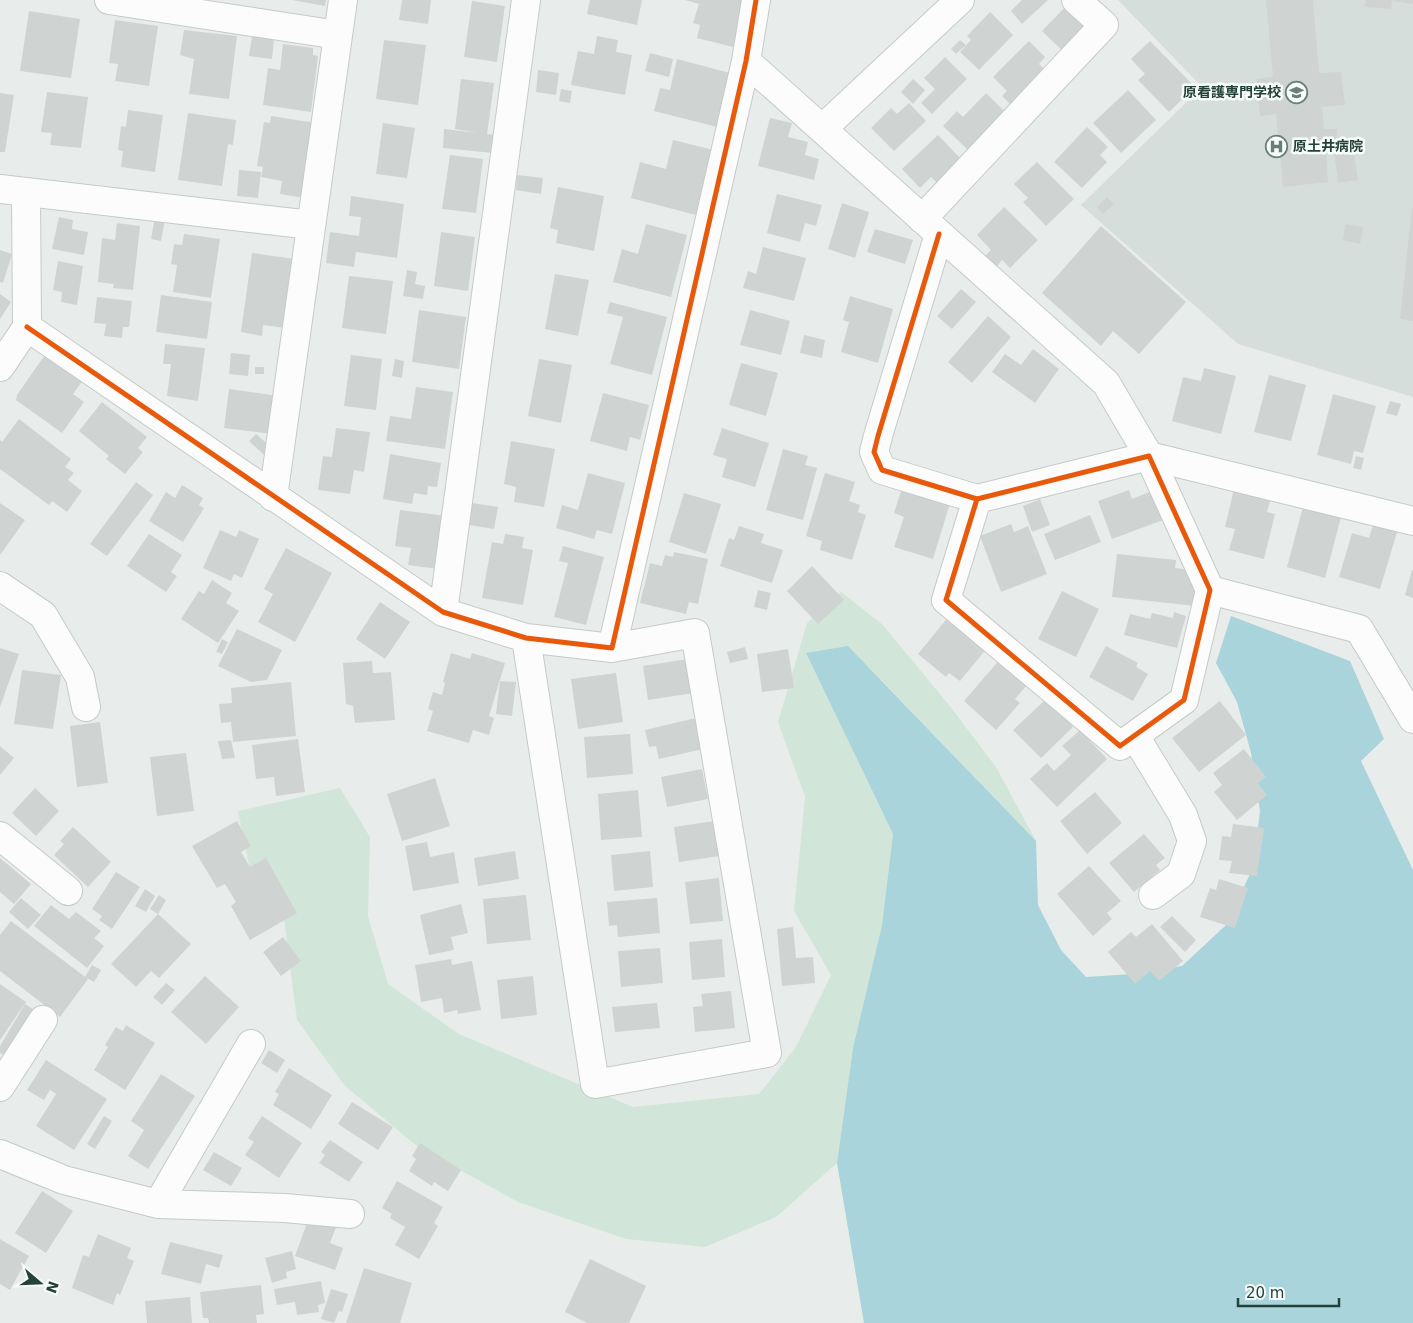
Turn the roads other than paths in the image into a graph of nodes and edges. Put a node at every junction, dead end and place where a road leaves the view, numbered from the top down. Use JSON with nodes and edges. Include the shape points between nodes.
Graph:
{"nodes":[{"id":1,"x":109,"y":0,"type":"edge"},
{"id":2,"x":342,"y":0,"type":"edge"},
{"id":3,"x":526,"y":0,"type":"edge"},
{"id":4,"x":756,"y":0,"type":"edge"},
{"id":5,"x":960,"y":0,"type":"edge"},
{"id":6,"x":1076,"y":0,"type":"edge"},
{"id":7,"x":338,"y":35,"type":"junction"},
{"id":8,"x":746,"y":61,"type":"junction"},
{"id":9,"x":822,"y":129,"type":"junction"},
{"id":10,"x":13,"y":191,"type":"edge"},
{"id":11,"x":311,"y":225,"type":"junction"},
{"id":12,"x":931,"y":226,"type":"junction"},
{"id":13,"x":27,"y":327,"type":"junction"},
{"id":14,"x":0,"y":367,"type":"edge"},
{"id":15,"x":1149,"y":456,"type":"junction"},
{"id":16,"x":273,"y":496,"type":"junction"},
{"id":17,"x":977,"y":499,"type":"junction"},
{"id":18,"x":1413,"y":521,"type":"edge"},
{"id":19,"x":0,"y":586,"type":"edge"},
{"id":20,"x":1210,"y":590,"type":"junction"},
{"id":21,"x":442,"y":612,"type":"junction"},
{"id":22,"x":526,"y":638,"type":"junction"},
{"id":23,"x":612,"y":648,"type":"junction"},
{"id":24,"x":86,"y":706,"type":"dead end"},
{"id":25,"x":1413,"y":719,"type":"edge"},
{"id":26,"x":1135,"y":736,"type":"junction"},
{"id":27,"x":0,"y":836,"type":"edge"},
{"id":28,"x":68,"y":891,"type":"dead end"},
{"id":29,"x":1152,"y":895,"type":"dead end"},
{"id":30,"x":43,"y":1020,"type":"dead end"},
{"id":31,"x":252,"y":1044,"type":"dead end"},
{"id":32,"x":0,"y":1087,"type":"edge"},
{"id":33,"x":0,"y":1154,"type":"edge"},
{"id":34,"x":158,"y":1204,"type":"junction"},
{"id":35,"x":350,"y":1214,"type":"dead end"}],
"edges":[{"from":1,"to":7,"type":"street"},
{"from":2,"to":7,"type":"street"},
{"from":3,"to":21,"type":"street"},
{"from":4,"to":8,"type":"street"},
{"from":5,"to":9,"type":"street"},
{"from":6,"to":12,"type":"street","via":[[1104,25]]},
{"from":7,"to":11,"type":"street"},
{"from":8,"to":9,"type":"street"},
{"from":8,"to":23,"type":"street"},
{"from":9,"to":12,"type":"street"},
{"from":10,"to":11,"type":"street"},
{"from":10,"to":13,"type":"street"},
{"from":11,"to":16,"type":"street"},
{"from":12,"to":15,"type":"street","via":[[1106,383]]},
{"from":12,"to":17,"type":"street","via":[[874,452],[882,470]]},
{"from":13,"to":14,"type":"street"},
{"from":13,"to":16,"type":"street"},
{"from":15,"to":17,"type":"street"},
{"from":15,"to":18,"type":"street"},
{"from":15,"to":20,"type":"street"},
{"from":16,"to":21,"type":"street"},
{"from":17,"to":26,"type":"street","via":[[946,600],[1120,746]]},
{"from":19,"to":24,"type":"street","via":[[43,615],[80,677]]},
{"from":20,"to":25,"type":"street","via":[[1359,629]]},
{"from":20,"to":26,"type":"street","via":[[1184,700]]},
{"from":21,"to":22,"type":"street"},
{"from":22,"to":23,"type":"street"},
{"from":22,"to":23,"type":"street","via":[[596,1084],[767,1053],[695,633]]},
{"from":26,"to":29,"type":"street","via":[[1182,815],[1192,841],[1181,874]]},
{"from":27,"to":28,"type":"street"},
{"from":30,"to":32,"type":"street"},
{"from":31,"to":34,"type":"street"},
{"from":33,"to":34,"type":"street","via":[[64,1180]]},
{"from":34,"to":35,"type":"street","via":[[286,1208]]}]}
